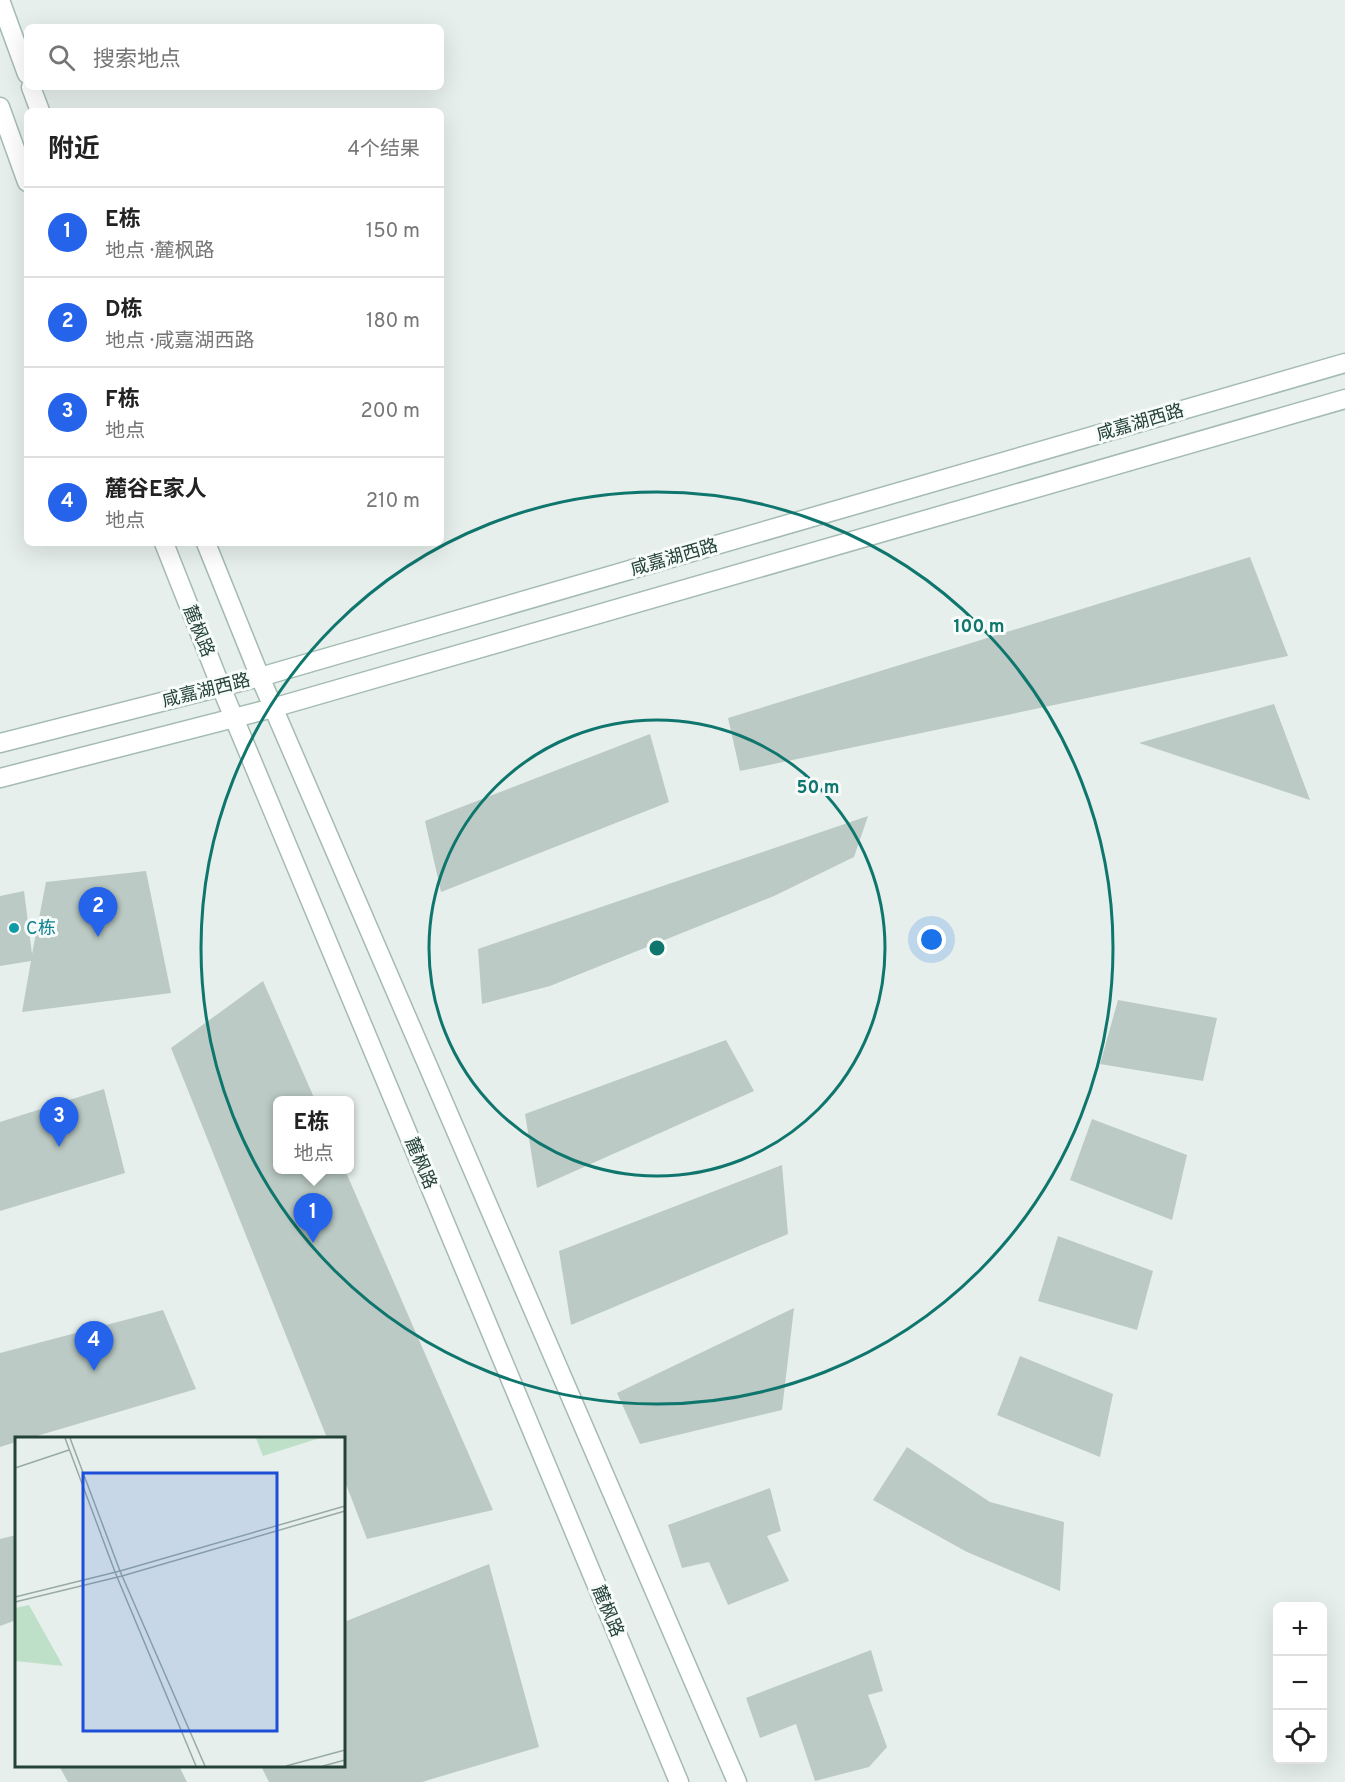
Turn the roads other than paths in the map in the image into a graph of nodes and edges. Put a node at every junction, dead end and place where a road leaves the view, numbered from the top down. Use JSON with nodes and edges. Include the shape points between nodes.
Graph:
{"nodes":[{"id":1,"x":0,"y":0,"type":"edge"},
{"id":2,"x":24,"y":66,"type":"edge"},
{"id":3,"x":33,"y":90,"type":"edge"},
{"id":4,"x":0,"y":107,"type":"edge"},
{"id":5,"x":39,"y":108,"type":"edge"},
{"id":6,"x":24,"y":174,"type":"edge"},
{"id":7,"x":1345,"y":363,"type":"edge"},
{"id":8,"x":1345,"y":399,"type":"edge"},
{"id":9,"x":165,"y":546,"type":"edge"},
{"id":10,"x":207,"y":546,"type":"edge"},
{"id":11,"x":260,"y":677,"type":"junction"},
{"id":12,"x":221,"y":687,"type":"junction"},
{"id":13,"x":274,"y":708,"type":"junction"},
{"id":14,"x":235,"y":718,"type":"junction"},
{"id":15,"x":0,"y":743,"type":"edge"},
{"id":16,"x":0,"y":778,"type":"edge"},
{"id":17,"x":679,"y":1782,"type":"edge"},
{"id":18,"x":737,"y":1782,"type":"edge"}],
"edges":[{"from":1,"to":2,"type":"main road"},
{"from":3,"to":5,"type":"main road"},
{"from":4,"to":6,"type":"main road"},
{"from":7,"to":11,"type":"main road","name":"咸嘉湖西路"},
{"from":8,"to":13,"type":"main road","name":"咸嘉湖西路"},
{"from":9,"to":12,"type":"main road","name":"麓枫路"},
{"from":10,"to":11,"type":"main road"},
{"from":11,"to":12,"type":"main road","name":"咸嘉湖西路"},
{"from":11,"to":13,"type":"main road"},
{"from":12,"to":14,"type":"main road","name":"麓枫路"},
{"from":12,"to":15,"type":"main road","name":"咸嘉湖西路"},
{"from":13,"to":14,"type":"main road","name":"咸嘉湖西路"},
{"from":13,"to":18,"type":"main road"},
{"from":14,"to":16,"type":"main road","name":"咸嘉湖西路"},
{"from":14,"to":17,"type":"main road","name":"麓枫路"}]}
